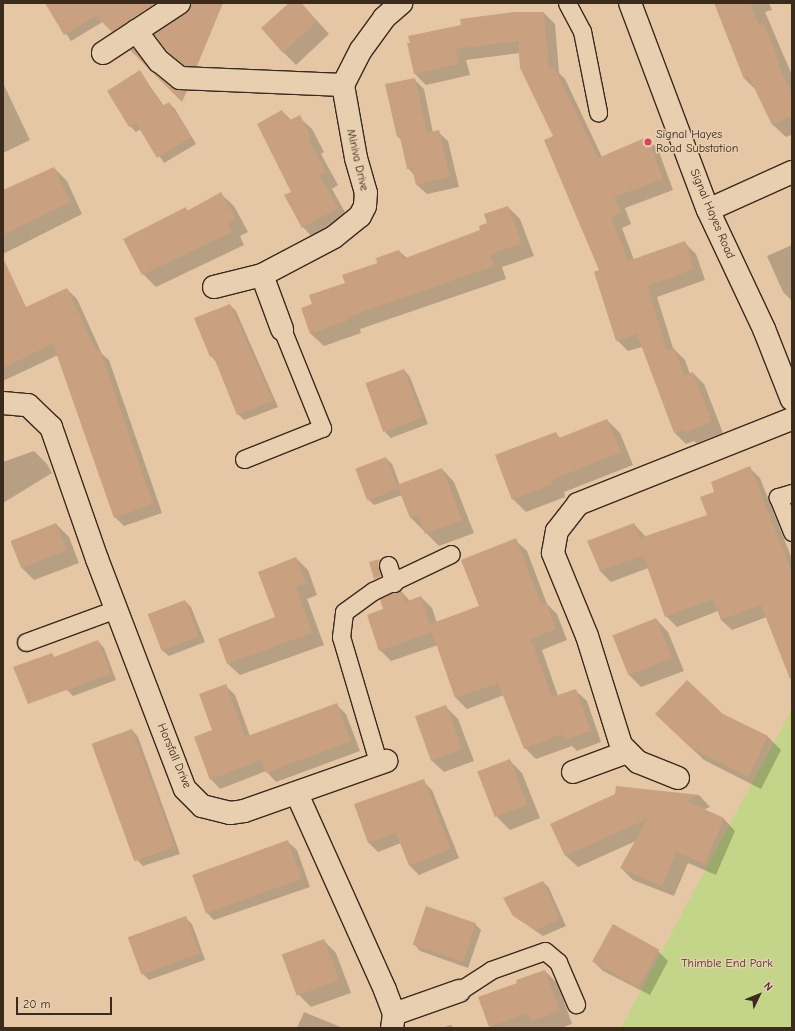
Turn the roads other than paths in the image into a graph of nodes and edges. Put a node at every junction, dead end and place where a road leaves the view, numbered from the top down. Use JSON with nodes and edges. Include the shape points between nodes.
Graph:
{"nodes":[{"id":1,"x":179,"y":3,"type":"edge"},
{"id":2,"x":401,"y":3,"type":"edge"},
{"id":3,"x":567,"y":3,"type":"edge"},
{"id":4,"x":630,"y":3,"type":"edge"},
{"id":5,"x":136,"y":31,"type":"junction"},
{"id":6,"x":102,"y":52,"type":"dead end"},
{"id":7,"x":343,"y":85,"type":"junction"},
{"id":8,"x":598,"y":112,"type":"dead end"},
{"id":9,"x":792,"y":172,"type":"edge"},
{"id":10,"x":708,"y":210,"type":"junction"},
{"id":11,"x":262,"y":275,"type":"junction"},
{"id":12,"x":214,"y":287,"type":"dead end"},
{"id":13,"x":282,"y":329,"type":"joint"},
{"id":14,"x":792,"y":400,"type":"edge"},
{"id":15,"x":3,"y":403,"type":"edge"},
{"id":16,"x":792,"y":419,"type":"edge"},
{"id":17,"x":244,"y":459,"type":"dead end"},
{"id":18,"x":792,"y":493,"type":"edge"},
{"id":19,"x":792,"y":532,"type":"edge"},
{"id":20,"x":451,"y":554,"type":"dead end"},
{"id":21,"x":388,"y":565,"type":"dead end"},
{"id":22,"x":394,"y":583,"type":"junction"},
{"id":23,"x":116,"y":609,"type":"junction"},
{"id":24,"x":26,"y":642,"type":"dead end"},
{"id":25,"x":627,"y":752,"type":"junction"},
{"id":26,"x":383,"y":763,"type":"joint"},
{"id":27,"x":573,"y":772,"type":"dead end"},
{"id":28,"x":678,"y":778,"type":"dead end"},
{"id":29,"x":297,"y":794,"type":"junction"},
{"id":30,"x":459,"y":991,"type":"joint"},
{"id":31,"x":576,"y":1004,"type":"dead end"},
{"id":32,"x":393,"y":1021,"type":"edge"}],
"edges":[{"from":1,"to":5,"type":"street"},
{"from":2,"to":7,"type":"street","via":[[384,18],[360,50]]},
{"from":3,"to":8,"type":"lane","via":[[582,31]]},
{"from":4,"to":10,"type":"street","name":"Signal Hayes Road"},
{"from":5,"to":6,"type":"street"},
{"from":5,"to":7,"type":"street","via":[[159,61],[180,78]]},
{"from":7,"to":11,"type":"street","name":"Miniva Drive","via":[[356,158],[366,193],[365,206],[349,228]]},
{"from":9,"to":10,"type":"street"},
{"from":10,"to":14,"type":"street","name":"Signal Hayes Road","via":[[764,329]]},
{"from":11,"to":12,"type":"street","name":"Miniva Drive"},
{"from":11,"to":13,"type":"street"},
{"from":13,"to":17,"type":"lane","via":[[322,428]]},
{"from":15,"to":23,"type":"street","name":"Horsfall Drive","via":[[28,405],[51,427]]},
{"from":16,"to":25,"type":"street","via":[[578,504],[557,531],[553,553],[587,636],[621,745]]},
{"from":18,"to":19,"type":"lane","via":[[778,497]]},
{"from":20,"to":22,"type":"lane","name":"Horsfall Drive"},
{"from":21,"to":22,"type":"lane"},
{"from":22,"to":26,"type":"lane","name":"Horsfall Drive","via":[[373,591],[353,604],[344,612],[340,628]]},
{"from":23,"to":24,"type":"lane"},
{"from":23,"to":29,"type":"street","name":"Horsfall Drive","via":[[185,789],[202,806],[230,813]]},
{"from":25,"to":27,"type":"street"},
{"from":25,"to":28,"type":"street","via":[[638,762]]},
{"from":26,"to":29,"type":"street","name":"Horsfall Drive"},
{"from":29,"to":32,"type":"street"},
{"from":30,"to":31,"type":"lane","via":[[491,970],[545,951],[558,962]]},
{"from":30,"to":32,"type":"street"}]}
